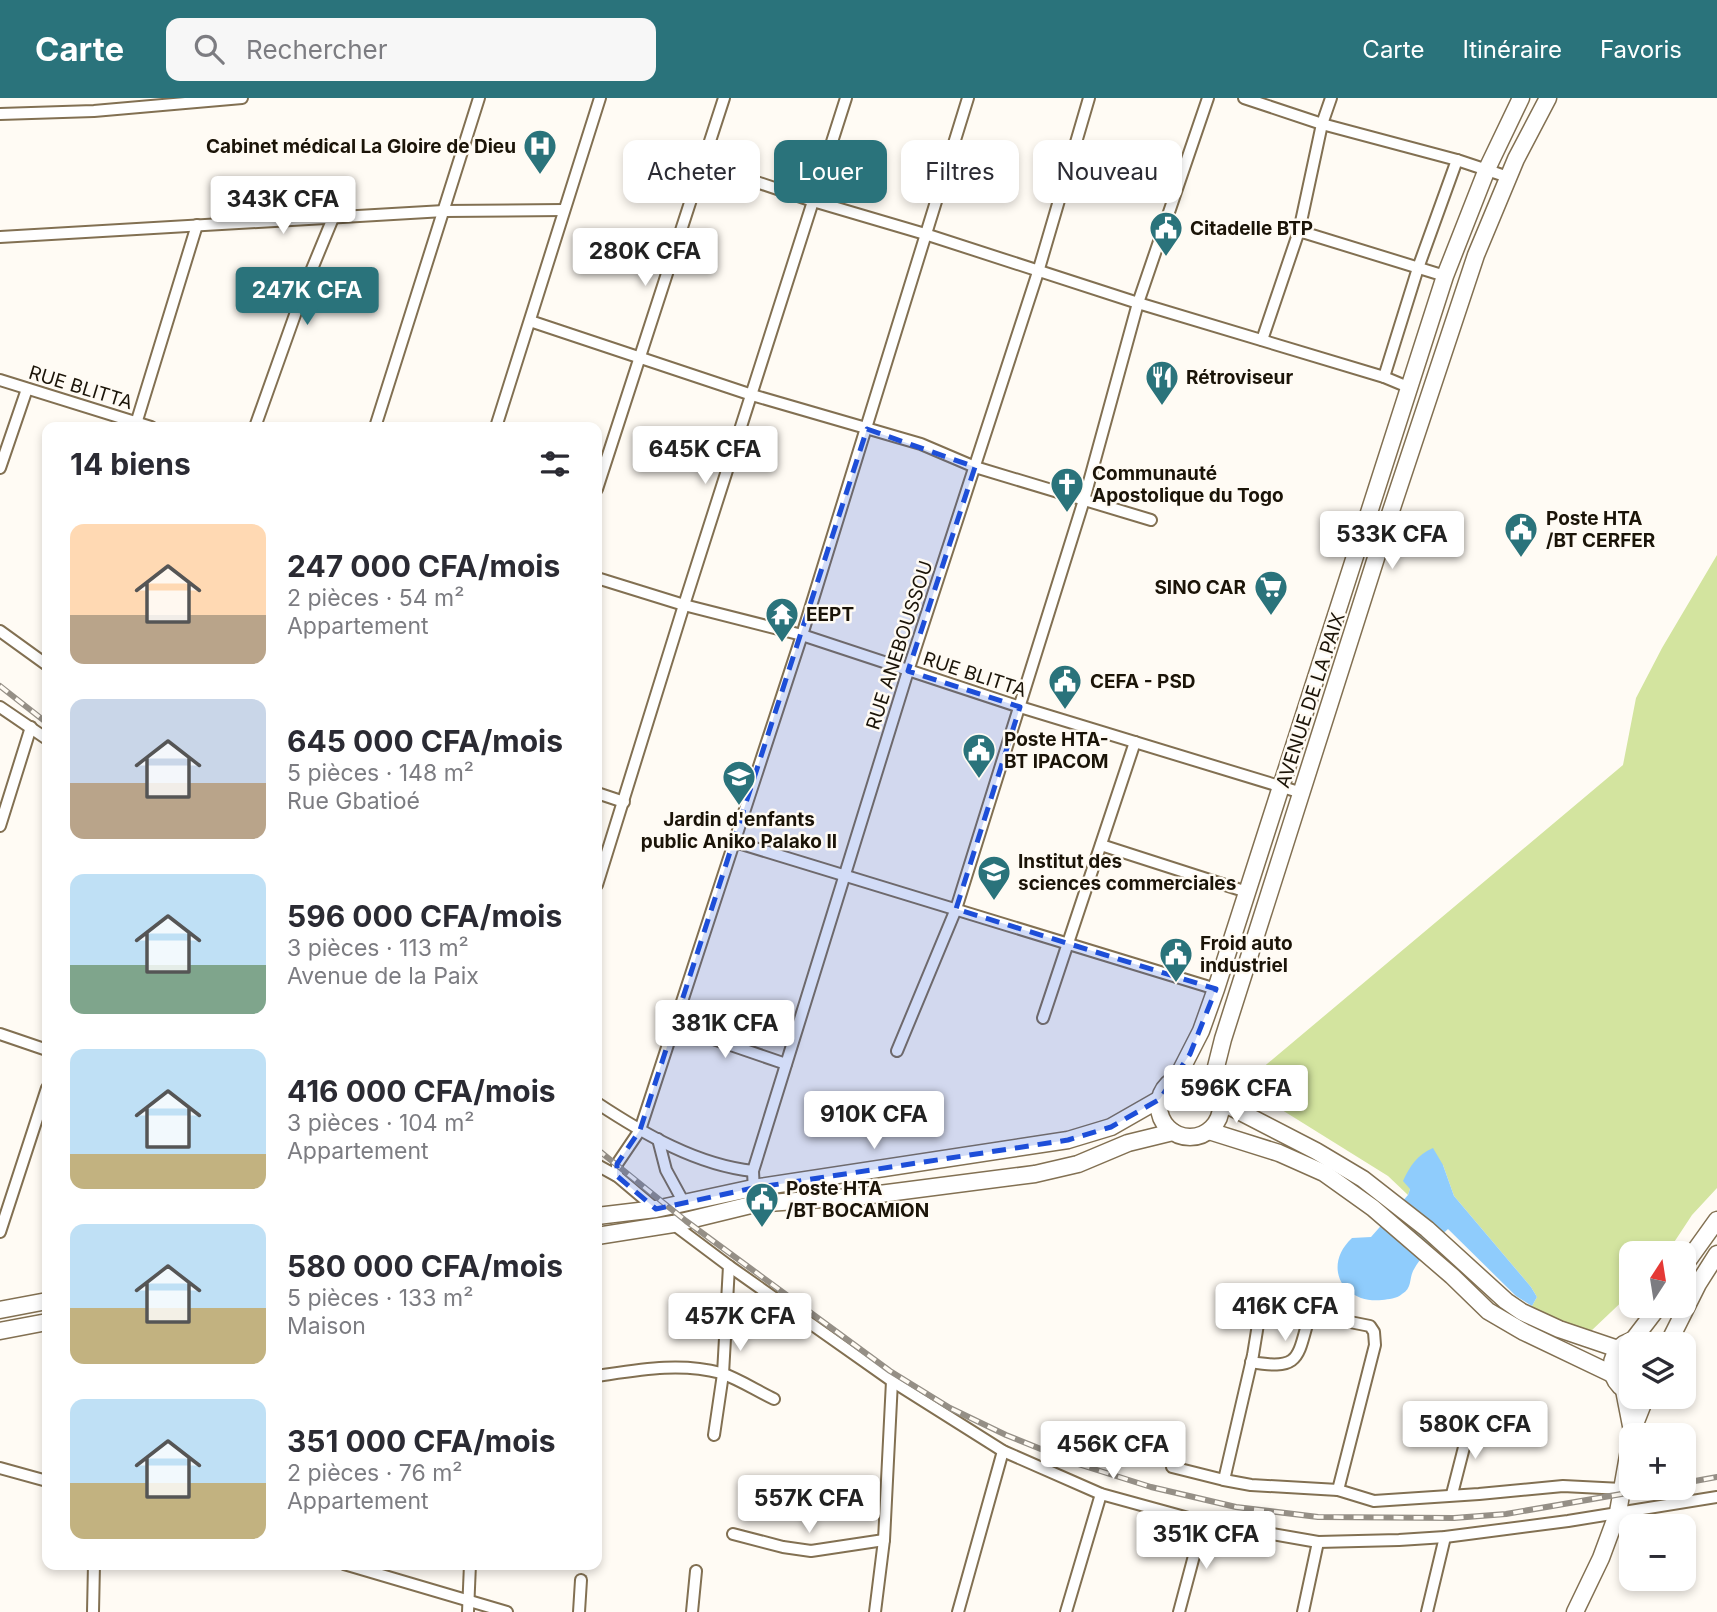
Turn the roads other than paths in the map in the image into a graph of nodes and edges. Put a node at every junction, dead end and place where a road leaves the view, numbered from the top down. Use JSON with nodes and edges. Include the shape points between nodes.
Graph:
{"nodes":[{"id":1,"x":94,"y":98,"type":"edge"},
{"id":2,"x":242,"y":98,"type":"edge"},
{"id":3,"x":479,"y":98,"type":"edge"},
{"id":4,"x":600,"y":98,"type":"edge"},
{"id":5,"x":724,"y":98,"type":"edge"},
{"id":6,"x":846,"y":98,"type":"edge"},
{"id":7,"x":968,"y":98,"type":"edge"},
{"id":8,"x":1089,"y":98,"type":"edge"},
{"id":9,"x":1208,"y":98,"type":"edge"},
{"id":10,"x":1244,"y":98,"type":"edge"},
{"id":11,"x":1331,"y":98,"type":"edge"},
{"id":12,"x":1521,"y":98,"type":"edge"},
{"id":13,"x":1548,"y":98,"type":"edge"},
{"id":14,"x":94,"y":111,"type":"junction"},
{"id":15,"x":0,"y":114,"type":"edge"},
{"id":16,"x":1322,"y":124,"type":"junction"},
{"id":17,"x":711,"y":140,"type":"edge"},
{"id":18,"x":833,"y":140,"type":"edge"},
{"id":19,"x":1457,"y":160,"type":"junction"},
{"id":20,"x":1487,"y":169,"type":"junction"},
{"id":21,"x":1508,"y":177,"type":"junction"},
{"id":22,"x":690,"y":203,"type":"edge"},
{"id":23,"x":812,"y":203,"type":"edge"},
{"id":24,"x":820,"y":203,"type":"edge"},
{"id":25,"x":564,"y":210,"type":"junction"},
{"id":26,"x":444,"y":211,"type":"junction"},
{"id":27,"x":332,"y":218,"type":"junction"},
{"id":28,"x":197,"y":225,"type":"junction"},
{"id":29,"x":1299,"y":232,"type":"junction"},
{"id":30,"x":925,"y":234,"type":"junction"},
{"id":31,"x":0,"y":237,"type":"edge"},
{"id":32,"x":1418,"y":268,"type":"junction"},
{"id":33,"x":1038,"y":272,"type":"junction"},
{"id":34,"x":1445,"y":276,"type":"junction"},
{"id":35,"x":1138,"y":303,"type":"junction"},
{"id":36,"x":530,"y":321,"type":"junction"},
{"id":37,"x":1262,"y":340,"type":"junction"},
{"id":38,"x":639,"y":355,"type":"junction"},
{"id":39,"x":1384,"y":377,"type":"junction"},
{"id":40,"x":0,"y":380,"type":"edge"},
{"id":41,"x":1408,"y":387,"type":"junction"},
{"id":42,"x":27,"y":389,"type":"junction"},
{"id":43,"x":752,"y":394,"type":"junction"},
{"id":44,"x":126,"y":422,"type":"edge"},
{"id":45,"x":136,"y":422,"type":"edge"},
{"id":46,"x":257,"y":422,"type":"edge"},
{"id":47,"x":377,"y":422,"type":"edge"},
{"id":48,"x":498,"y":422,"type":"edge"},
{"id":49,"x":867,"y":429,"type":"junction"},
{"id":50,"x":975,"y":467,"type":"junction"},
{"id":51,"x":0,"y":468,"type":"edge"},
{"id":52,"x":602,"y":473,"type":"edge"},
{"id":53,"x":1084,"y":500,"type":"junction"},
{"id":54,"x":1151,"y":520,"type":"dead end"},
{"id":55,"x":602,"y":580,"type":"edge"},
{"id":56,"x":684,"y":605,"type":"junction"},
{"id":57,"x":0,"y":631,"type":"edge"},
{"id":58,"x":803,"y":635,"type":"junction"},
{"id":59,"x":42,"y":661,"type":"edge"},
{"id":60,"x":908,"y":671,"type":"junction"},
{"id":61,"x":0,"y":707,"type":"edge"},
{"id":62,"x":1020,"y":707,"type":"junction"},
{"id":63,"x":31,"y":727,"type":"junction"},
{"id":64,"x":42,"y":735,"type":"edge"},
{"id":65,"x":1135,"y":742,"type":"junction"},
{"id":66,"x":1282,"y":788,"type":"junction"},
{"id":67,"x":1302,"y":793,"type":"junction"},
{"id":68,"x":602,"y":795,"type":"edge"},
{"id":69,"x":624,"y":802,"type":"junction"},
{"id":70,"x":0,"y":826,"type":"edge"},
{"id":71,"x":735,"y":842,"type":"junction"},
{"id":72,"x":1101,"y":845,"type":"junction"},
{"id":73,"x":602,"y":870,"type":"edge"},
{"id":74,"x":846,"y":876,"type":"junction"},
{"id":75,"x":1247,"y":892,"type":"junction"},
{"id":76,"x":956,"y":909,"type":"junction"},
{"id":77,"x":1068,"y":943,"type":"junction"},
{"id":78,"x":1216,"y":989,"type":"junction"},
{"id":79,"x":1043,"y":1018,"type":"dead end"},
{"id":80,"x":675,"y":1026,"type":"junction"},
{"id":81,"x":0,"y":1034,"type":"edge"},
{"id":82,"x":42,"y":1047,"type":"edge"},
{"id":83,"x":897,"y":1051,"type":"dead end"},
{"id":84,"x":786,"y":1064,"type":"junction"},
{"id":85,"x":1177,"y":1078,"type":"junction"},
{"id":86,"x":1212,"y":1083,"type":"junction"},
{"id":87,"x":1160,"y":1099,"type":"junction"},
{"id":88,"x":1221,"y":1102,"type":"junction"},
{"id":89,"x":42,"y":1103,"type":"edge"},
{"id":90,"x":602,"y":1106,"type":"edge"},
{"id":91,"x":640,"y":1130,"type":"junction"},
{"id":92,"x":1209,"y":1131,"type":"junction"},
{"id":93,"x":1173,"y":1132,"type":"junction"},
{"id":94,"x":658,"y":1139,"type":"junction"},
{"id":95,"x":924,"y":1162,"type":"junction"},
{"id":96,"x":602,"y":1168,"type":"edge"},
{"id":97,"x":617,"y":1176,"type":"junction"},
{"id":98,"x":754,"y":1188,"type":"junction"},
{"id":99,"x":928,"y":1188,"type":"junction"},
{"id":100,"x":669,"y":1206,"type":"junction"},
{"id":101,"x":602,"y":1215,"type":"edge"},
{"id":102,"x":1717,"y":1220,"type":"edge"},
{"id":103,"x":673,"y":1224,"type":"junction"},
{"id":104,"x":0,"y":1232,"type":"edge"},
{"id":105,"x":602,"y":1235,"type":"edge"},
{"id":106,"x":1696,"y":1249,"type":"edge"},
{"id":107,"x":1717,"y":1254,"type":"edge"},
{"id":108,"x":729,"y":1266,"type":"junction"},
{"id":109,"x":42,"y":1302,"type":"edge"},
{"id":110,"x":0,"y":1310,"type":"edge"},
{"id":111,"x":1310,"y":1314,"type":"junction"},
{"id":112,"x":1650,"y":1318,"type":"edge"},
{"id":113,"x":42,"y":1323,"type":"edge"},
{"id":114,"x":0,"y":1331,"type":"edge"},
{"id":115,"x":1639,"y":1332,"type":"edge"},
{"id":116,"x":1674,"y":1332,"type":"edge"},
{"id":117,"x":1618,"y":1349,"type":"joint"},
{"id":118,"x":1251,"y":1362,"type":"junction"},
{"id":119,"x":723,"y":1374,"type":"junction"},
{"id":120,"x":1612,"y":1374,"type":"junction"},
{"id":121,"x":602,"y":1375,"type":"edge"},
{"id":122,"x":892,"y":1381,"type":"junction"},
{"id":123,"x":1619,"y":1381,"type":"edge"},
{"id":124,"x":774,"y":1399,"type":"dead end"},
{"id":125,"x":1471,"y":1420,"type":"dead end"},
{"id":126,"x":713,"y":1435,"type":"dead end"},
{"id":127,"x":1003,"y":1451,"type":"junction"},
{"id":128,"x":1172,"y":1467,"type":"dead end"},
{"id":129,"x":0,"y":1468,"type":"edge"},
{"id":130,"x":42,"y":1480,"type":"edge"},
{"id":131,"x":1224,"y":1480,"type":"junction"},
{"id":132,"x":1619,"y":1489,"type":"edge"},
{"id":133,"x":1338,"y":1490,"type":"junction"},
{"id":134,"x":1101,"y":1494,"type":"junction"},
{"id":135,"x":1452,"y":1494,"type":"junction"},
{"id":136,"x":1717,"y":1497,"type":"edge"},
{"id":137,"x":1620,"y":1500,"type":"edge"},
{"id":138,"x":1618,"y":1511,"type":"junction"},
{"id":139,"x":1203,"y":1522,"type":"junction"},
{"id":140,"x":733,"y":1534,"type":"dead end"},
{"id":141,"x":1445,"y":1537,"type":"junction"},
{"id":142,"x":884,"y":1540,"type":"junction"},
{"id":143,"x":1318,"y":1542,"type":"junction"},
{"id":144,"x":94,"y":1570,"type":"edge"},
{"id":145,"x":362,"y":1570,"type":"edge"},
{"id":146,"x":470,"y":1570,"type":"edge"},
{"id":147,"x":696,"y":1571,"type":"dead end"},
{"id":148,"x":581,"y":1580,"type":"dead end"},
{"id":149,"x":468,"y":1606,"type":"edge"},
{"id":150,"x":93,"y":1612,"type":"edge"},
{"id":151,"x":507,"y":1612,"type":"edge"},
{"id":152,"x":579,"y":1612,"type":"edge"},
{"id":153,"x":692,"y":1612,"type":"edge"},
{"id":154,"x":875,"y":1612,"type":"edge"},
{"id":155,"x":958,"y":1612,"type":"edge"},
{"id":156,"x":1066,"y":1612,"type":"edge"},
{"id":157,"x":1179,"y":1612,"type":"edge"},
{"id":158,"x":1303,"y":1612,"type":"edge"},
{"id":159,"x":1427,"y":1612,"type":"edge"},
{"id":160,"x":1575,"y":1612,"type":"edge"}],
"edges":[{"from":1,"to":14,"type":"street"},
{"from":2,"to":14,"type":"street"},
{"from":3,"to":26,"type":"street"},
{"from":4,"to":25,"type":"street"},
{"from":5,"to":17,"type":"street"},
{"from":6,"to":18,"type":"street"},
{"from":7,"to":30,"type":"street"},
{"from":8,"to":33,"type":"street","name":"RUE ANEBOUSSOU"},
{"from":9,"to":35,"type":"street"},
{"from":10,"to":16,"type":"street"},
{"from":11,"to":16,"type":"street"},
{"from":12,"to":20,"type":"main road"},
{"from":13,"to":21,"type":"main road","name":"AVENUE DE LA PAIX"},
{"from":14,"to":15,"type":"street"},
{"from":16,"to":19,"type":"street"},
{"from":16,"to":29,"type":"street"},
{"from":19,"to":20,"type":"street"},
{"from":19,"to":32,"type":"street"},
{"from":20,"to":21,"type":"street"},
{"from":20,"to":34,"type":"main road"},
{"from":21,"to":67,"type":"main road","name":"AVENUE DE LA PAIX","via":[[1460,302]]},
{"from":22,"to":38,"type":"street"},
{"from":23,"to":43,"type":"street"},
{"from":24,"to":30,"type":"street"},
{"from":25,"to":26,"type":"street"},
{"from":25,"to":36,"type":"street"},
{"from":26,"to":27,"type":"street"},
{"from":26,"to":47,"type":"street"},
{"from":27,"to":28,"type":"street"},
{"from":27,"to":46,"type":"street"},
{"from":28,"to":31,"type":"street"},
{"from":28,"to":45,"type":"street"},
{"from":29,"to":32,"type":"street"},
{"from":29,"to":37,"type":"street"},
{"from":30,"to":33,"type":"street"},
{"from":30,"to":49,"type":"street"},
{"from":32,"to":34,"type":"street"},
{"from":32,"to":39,"type":"street"},
{"from":33,"to":35,"type":"street"},
{"from":33,"to":50,"type":"street","name":"RUE ANEBOUSSOU"},
{"from":34,"to":41,"type":"main road"},
{"from":35,"to":37,"type":"street"},
{"from":35,"to":53,"type":"street"},
{"from":36,"to":38,"type":"street"},
{"from":36,"to":48,"type":"street"},
{"from":37,"to":39,"type":"street"},
{"from":38,"to":43,"type":"street"},
{"from":38,"to":52,"type":"street"},
{"from":39,"to":41,"type":"street"},
{"from":40,"to":42,"type":"street","name":"RUE BLITTA"},
{"from":41,"to":66,"type":"main road"},
{"from":42,"to":44,"type":"street","name":"RUE BLITTA"},
{"from":42,"to":51,"type":"street"},
{"from":43,"to":49,"type":"street"},
{"from":43,"to":56,"type":"street"},
{"from":49,"to":50,"type":"street","via":[[921,443]]},
{"from":49,"to":58,"type":"street"},
{"from":50,"to":53,"type":"street"},
{"from":50,"to":60,"type":"street","name":"RUE ANEBOUSSOU"},
{"from":53,"to":54,"type":"street"},
{"from":53,"to":62,"type":"street"},
{"from":55,"to":56,"type":"street","name":"RUE BLITTA"},
{"from":56,"to":58,"type":"street","name":"RUE BLITTA"},
{"from":56,"to":69,"type":"street"},
{"from":57,"to":59,"type":"street"},
{"from":58,"to":60,"type":"street","name":"RUE BLITTA"},
{"from":58,"to":71,"type":"street"},
{"from":60,"to":62,"type":"street","name":"RUE BLITTA"},
{"from":60,"to":74,"type":"street","name":"RUE ANEBOUSSOU"},
{"from":61,"to":63,"type":"street"},
{"from":62,"to":65,"type":"street","name":"RUE BLITTA"},
{"from":62,"to":76,"type":"street"},
{"from":63,"to":64,"type":"street"},
{"from":63,"to":70,"type":"street"},
{"from":65,"to":66,"type":"street","name":"RUE BLITTA"},
{"from":65,"to":72,"type":"street"},
{"from":66,"to":67,"type":"street","name":"RUE BLITTA"},
{"from":66,"to":75,"type":"main road"},
{"from":67,"to":86,"type":"main road","name":"AVENUE DE LA PAIX"},
{"from":68,"to":69,"type":"street"},
{"from":69,"to":73,"type":"street"},
{"from":71,"to":74,"type":"street"},
{"from":71,"to":80,"type":"street"},
{"from":72,"to":75,"type":"street"},
{"from":72,"to":77,"type":"street"},
{"from":74,"to":76,"type":"street"},
{"from":74,"to":84,"type":"street","name":"RUE ANEBOUSSOU"},
{"from":75,"to":78,"type":"main road"},
{"from":76,"to":77,"type":"street"},
{"from":76,"to":83,"type":"street"},
{"from":77,"to":78,"type":"street"},
{"from":77,"to":79,"type":"street"},
{"from":78,"to":85,"type":"main road"},
{"from":80,"to":84,"type":"street"},
{"from":80,"to":91,"type":"street"},
{"from":81,"to":82,"type":"street"},
{"from":84,"to":98,"type":"street","name":"RUE ANEBOUSSOU"},
{"from":85,"to":86,"type":"main road","via":[[1199,1076]]},
{"from":85,"to":87,"type":"main road","via":[[1164,1088]]},
{"from":86,"to":88,"type":"main road"},
{"from":87,"to":93,"type":"main road","via":[[1160,1114]]},
{"from":87,"to":95,"type":"main road","via":[[1089,1136]]},
{"from":88,"to":92,"type":"main road","via":[[1219,1118]]},
{"from":88,"to":117,"type":"main road","via":[[1363,1179],[1522,1312]]},
{"from":89,"to":104,"type":"street"},
{"from":90,"to":91,"type":"street"},
{"from":91,"to":94,"type":"street"},
{"from":91,"to":97,"type":"street","via":[[617,1164]]},
{"from":92,"to":93,"type":"main road","via":[[1194,1137]]},
{"from":92,"to":120,"type":"main road","via":[[1304,1164],[1350,1190],[1488,1311]]},
{"from":93,"to":99,"type":"main road","via":[[1035,1174]]},
{"from":94,"to":98,"type":"street","via":[[720,1166]]},
{"from":94,"to":100,"type":"street"},
{"from":95,"to":98,"type":"main road"},
{"from":95,"to":99,"type":"main road"},
{"from":96,"to":97,"type":"street"},
{"from":97,"to":100,"type":"street"},
{"from":98,"to":99,"type":"main road"},
{"from":98,"to":100,"type":"main road"},
{"from":98,"to":103,"type":"main road"},
{"from":100,"to":101,"type":"main road"},
{"from":102,"to":106,"type":"main road"},
{"from":103,"to":105,"type":"main road"},
{"from":103,"to":108,"type":"street"},
{"from":107,"to":116,"type":"main road"},
{"from":108,"to":119,"type":"street"},
{"from":108,"to":122,"type":"street"},
{"from":109,"to":110,"type":"main road"},
{"from":111,"to":118,"type":"street","via":[[1295,1358],[1288,1364]]},
{"from":111,"to":118,"type":"street","via":[[1260,1312]]},
{"from":111,"to":133,"type":"street","via":[[1370,1326],[1374,1332],[1375,1345]]},
{"from":112,"to":115,"type":"main road"},
{"from":113,"to":114,"type":"main road"},
{"from":117,"to":120,"type":"main road"},
{"from":118,"to":131,"type":"street"},
{"from":119,"to":121,"type":"street","via":[[681,1367]]},
{"from":119,"to":124,"type":"street"},
{"from":119,"to":126,"type":"street"},
{"from":120,"to":123,"type":"main road"},
{"from":122,"to":127,"type":"street"},
{"from":122,"to":142,"type":"street"},
{"from":125,"to":135,"type":"street"},
{"from":127,"to":134,"type":"street"},
{"from":127,"to":155,"type":"street"},
{"from":128,"to":131,"type":"street"},
{"from":129,"to":130,"type":"street"},
{"from":131,"to":133,"type":"street"},
{"from":132,"to":135,"type":"street","via":[[1563,1486]]},
{"from":133,"to":135,"type":"street","via":[[1374,1501]]},
{"from":134,"to":139,"type":"street"},
{"from":134,"to":156,"type":"street"},
{"from":136,"to":138,"type":"street"},
{"from":137,"to":138,"type":"main road"},
{"from":138,"to":141,"type":"street"},
{"from":138,"to":160,"type":"main road"},
{"from":139,"to":143,"type":"street"},
{"from":139,"to":157,"type":"street"},
{"from":140,"to":142,"type":"street","via":[[811,1551]]},
{"from":141,"to":143,"type":"street"},
{"from":141,"to":159,"type":"street"},
{"from":142,"to":154,"type":"street"},
{"from":143,"to":158,"type":"street"},
{"from":144,"to":150,"type":"street"},
{"from":145,"to":149,"type":"street"},
{"from":146,"to":149,"type":"street"},
{"from":147,"to":153,"type":"street"},
{"from":148,"to":152,"type":"street"},
{"from":149,"to":151,"type":"street"}]}
